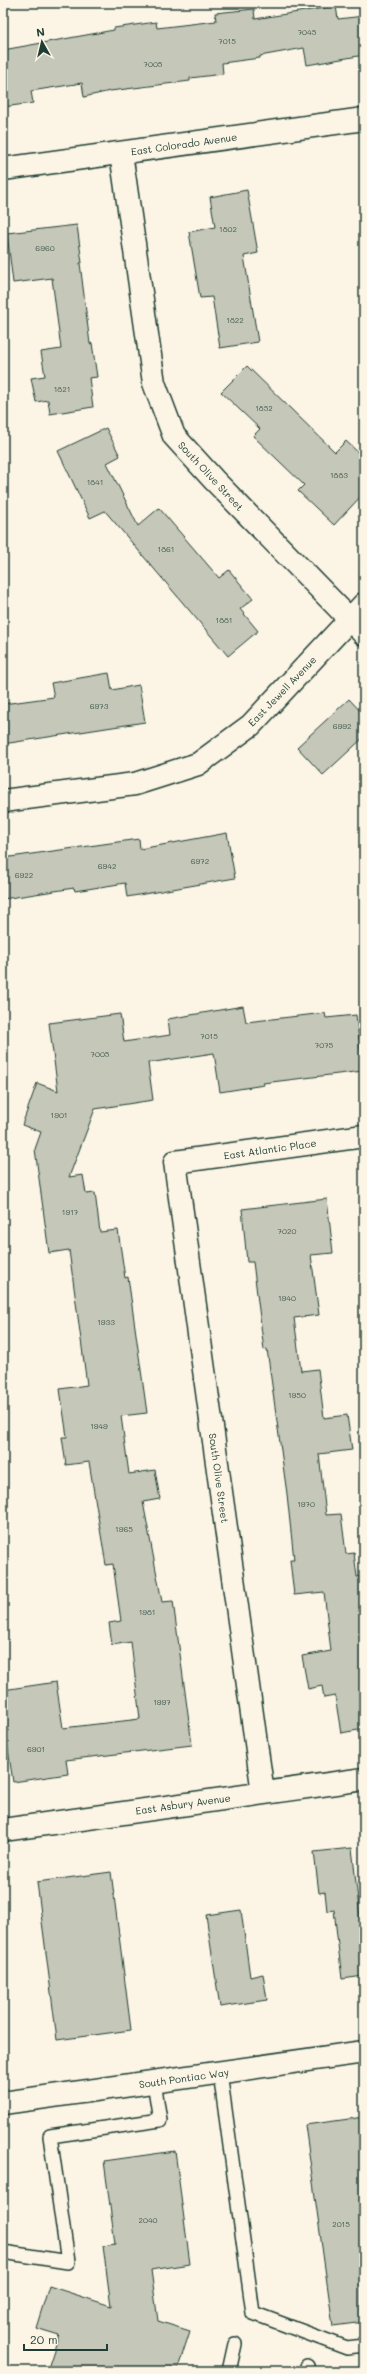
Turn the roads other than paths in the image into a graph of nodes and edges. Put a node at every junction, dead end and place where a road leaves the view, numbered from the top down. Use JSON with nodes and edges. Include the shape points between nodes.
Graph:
{"nodes":[{"id":1,"x":364,"y":119,"type":"edge"},
{"id":2,"x":121,"y":153,"type":"junction"},
{"id":3,"x":3,"y":169,"type":"edge"},
{"id":4,"x":364,"y":604,"type":"edge"},
{"id":5,"x":357,"y":627,"type":"edge"},
{"id":6,"x":3,"y":800,"type":"edge"},
{"id":7,"x":364,"y":1136,"type":"edge"},
{"id":8,"x":176,"y":1162,"type":"joint"},
{"id":9,"x":364,"y":1779,"type":"edge"},
{"id":10,"x":263,"y":1793,"type":"junction"},
{"id":11,"x":3,"y":1830,"type":"edge"},
{"id":12,"x":364,"y":2052,"type":"edge"},
{"id":13,"x":220,"y":2073,"type":"junction"},
{"id":14,"x":154,"y":2082,"type":"junction"},
{"id":15,"x":3,"y":2103,"type":"edge"},
{"id":16,"x":3,"y":2252,"type":"edge"},
{"id":17,"x":235,"y":2344,"type":"dead end"},
{"id":18,"x":364,"y":2346,"type":"edge"},
{"id":19,"x":229,"y":2371,"type":"edge"}],
"edges":[{"from":1,"to":2,"type":"street","name":"East Colorado Avenue"},
{"from":2,"to":3,"type":"street","name":"East Colorado Avenue"},
{"from":2,"to":5,"type":"street","name":"South Olive Street","via":[[154,383],[174,436]]},
{"from":4,"to":5,"type":"street"},
{"from":5,"to":6,"type":"street","name":"East Jewell Avenue","via":[[251,725],[198,764],[135,784]]},
{"from":7,"to":8,"type":"street","name":"East Atlantic Place"},
{"from":8,"to":10,"type":"street","name":"South Olive Street"},
{"from":9,"to":10,"type":"street","name":"East Asbury Avenue"},
{"from":10,"to":11,"type":"street","name":"East Asbury Avenue"},
{"from":12,"to":13,"type":"street","name":"South Pontiac Way"},
{"from":13,"to":14,"type":"street","name":"South Pontiac Way"},
{"from":13,"to":18,"type":"lane","via":[[253,2313],[347,2348]]},
{"from":14,"to":15,"type":"street","name":"South Pontiac Way"},
{"from":14,"to":16,"type":"lane","via":[[160,2120],[50,2136],[68,2262]]},
{"from":17,"to":19,"type":"lane"}]}
